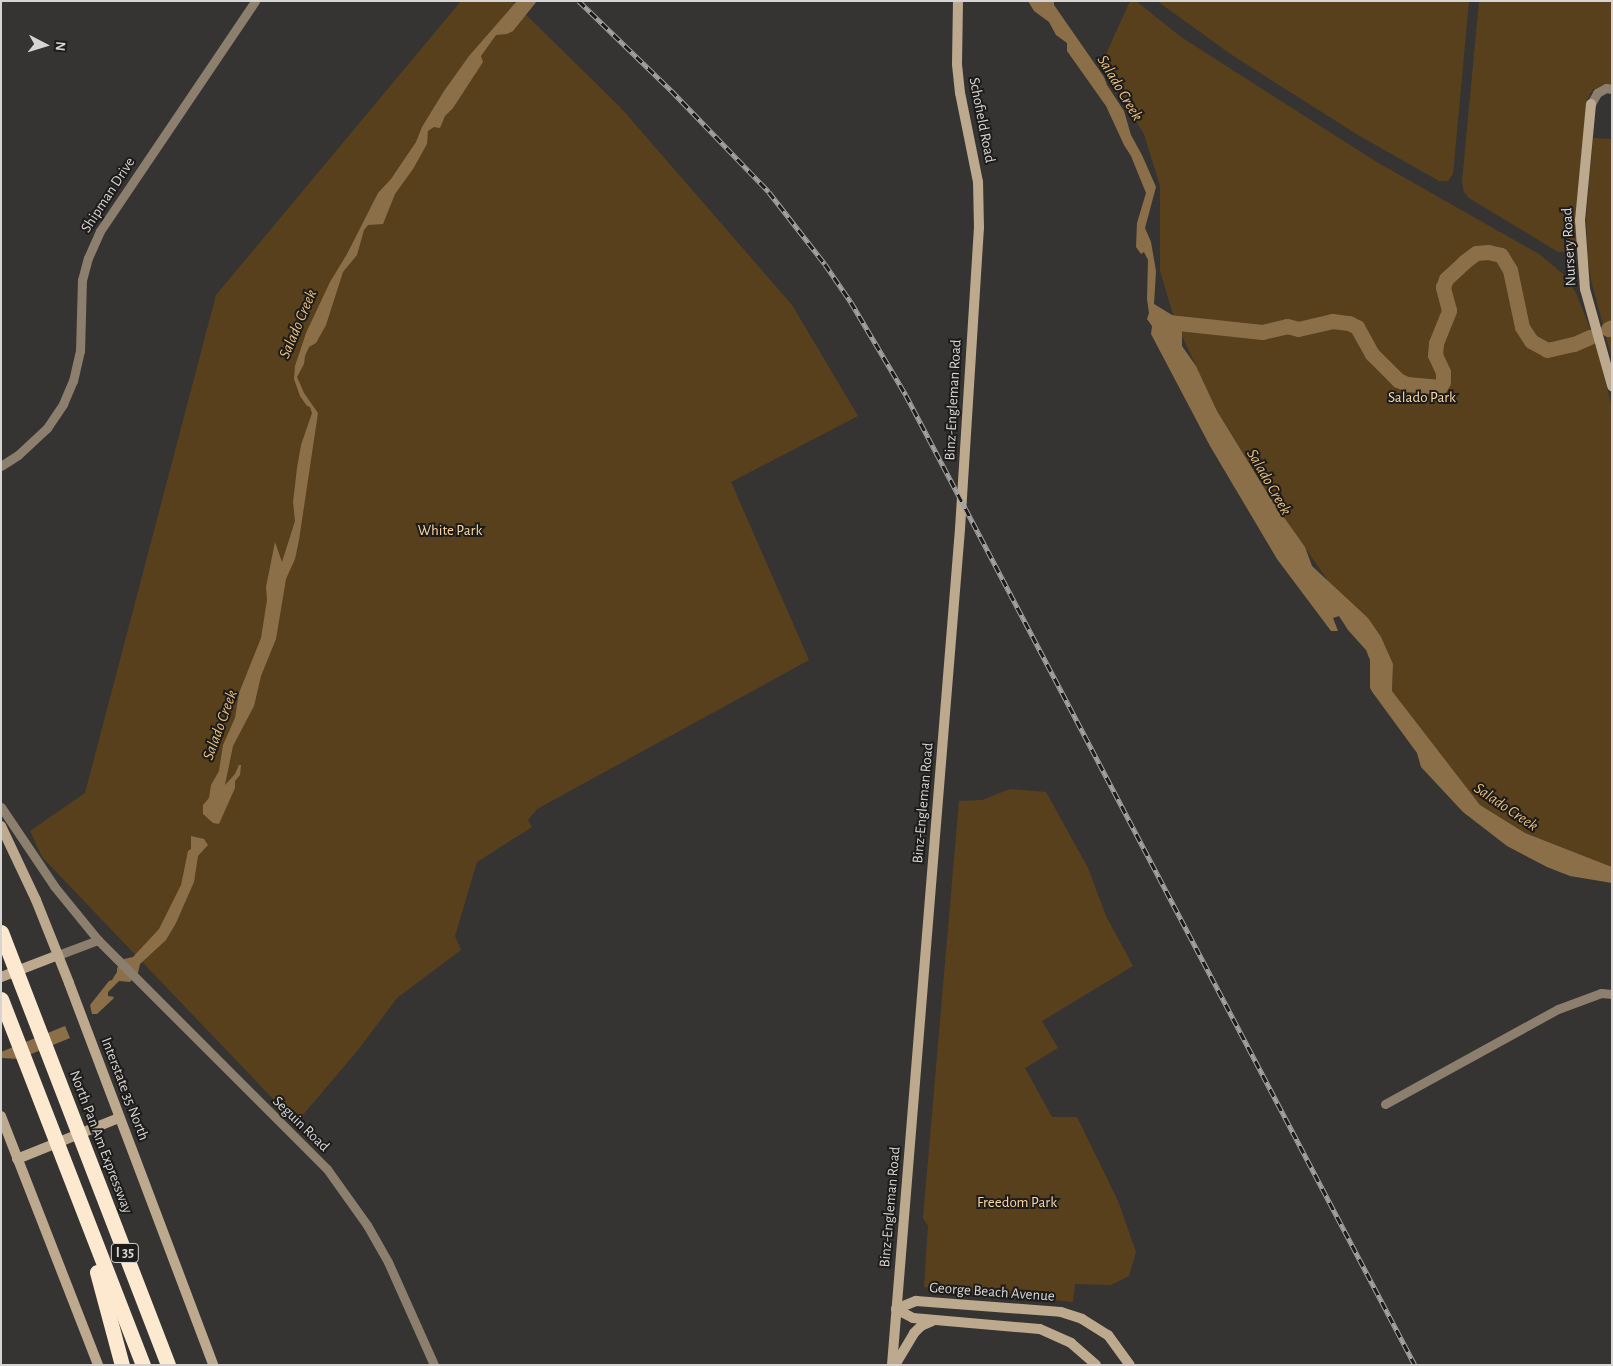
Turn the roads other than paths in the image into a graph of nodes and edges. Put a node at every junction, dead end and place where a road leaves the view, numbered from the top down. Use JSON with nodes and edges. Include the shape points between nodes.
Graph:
{"nodes":[{"id":1,"x":255,"y":1,"type":"edge"},
{"id":2,"x":958,"y":1,"type":"edge"},
{"id":3,"x":1612,"y":89,"type":"edge"},
{"id":4,"x":1591,"y":104,"type":"joint"},
{"id":5,"x":978,"y":244,"type":"joint"},
{"id":6,"x":1612,"y":386,"type":"edge"},
{"id":7,"x":1,"y":466,"type":"edge"},
{"id":8,"x":1,"y":807,"type":"edge"},
{"id":9,"x":1,"y":826,"type":"edge"},
{"id":10,"x":3,"y":936,"type":"edge"},
{"id":11,"x":98,"y":940,"type":"junction"},
{"id":12,"x":58,"y":955,"type":"junction"},
{"id":13,"x":1,"y":977,"type":"edge"},
{"id":14,"x":1612,"y":994,"type":"edge"},
{"id":15,"x":1,"y":999,"type":"edge"},
{"id":16,"x":1385,"y":1104,"type":"dead end"},
{"id":17,"x":1,"y":1116,"type":"edge"},
{"id":18,"x":119,"y":1118,"type":"junction"},
{"id":19,"x":17,"y":1160,"type":"junction"},
{"id":20,"x":75,"y":1193,"type":"junction"},
{"id":21,"x":896,"y":1309,"type":"junction"},
{"id":22,"x":936,"y":1320,"type":"junction"},
{"id":23,"x":98,"y":1365,"type":"edge"},
{"id":24,"x":122,"y":1365,"type":"edge"},
{"id":25,"x":143,"y":1365,"type":"edge"},
{"id":26,"x":168,"y":1365,"type":"edge"},
{"id":27,"x":213,"y":1365,"type":"edge"},
{"id":28,"x":434,"y":1365,"type":"edge"},
{"id":29,"x":894,"y":1365,"type":"edge"},
{"id":30,"x":1096,"y":1365,"type":"edge"},
{"id":31,"x":1130,"y":1365,"type":"edge"}],
"edges":[{"from":1,"to":7,"type":"street","name":"Shipman Drive","via":[[100,231],[82,280],[80,350],[70,389],[47,428]]},
{"from":2,"to":5,"type":"street","name":"Schofield Road","via":[[956,44],[960,93],[978,182]]},
{"from":3,"to":4,"type":"street","via":[[1597,92]]},
{"from":4,"to":6,"type":"street","name":"Nursery Road","via":[[1580,220],[1585,289]]},
{"from":5,"to":21,"type":"street","name":"Binz-Engleman Road","via":[[960,529]]},
{"from":8,"to":11,"type":"street","name":"Seguin Road","via":[[54,886]]},
{"from":9,"to":12,"type":"street","name":"Interstate 35 North"},
{"from":10,"to":26,"type":"highway","name":"North Pan Am Expressway","number":"I 35"},
{"from":11,"to":12,"type":"street"},
{"from":11,"to":28,"type":"street","name":"Seguin Road","via":[[327,1169],[367,1225],[388,1262]]},
{"from":12,"to":13,"type":"street"},
{"from":12,"to":18,"type":"street","name":"Interstate 35 North"},
{"from":14,"to":16,"type":"street","via":[[1601,993],[1558,1009]]},
{"from":15,"to":20,"type":"highway","number":"I 35"},
{"from":17,"to":19,"type":"street"},
{"from":18,"to":19,"type":"street"},
{"from":18,"to":27,"type":"street","name":"Interstate 35 North"},
{"from":19,"to":23,"type":"street"},
{"from":20,"to":24,"type":"highway"},
{"from":20,"to":25,"type":"highway","number":"I 35"},
{"from":21,"to":22,"type":"street","via":[[913,1318]]},
{"from":21,"to":29,"type":"street","name":"Binz-Engleman Road"},
{"from":21,"to":31,"type":"street","name":"George Beach Avenue","via":[[916,1301],[1061,1312],[1082,1319],[1108,1335]]},
{"from":22,"to":29,"type":"street","via":[[921,1326]]},
{"from":22,"to":30,"type":"street","via":[[1040,1329],[1071,1342]]}]}
